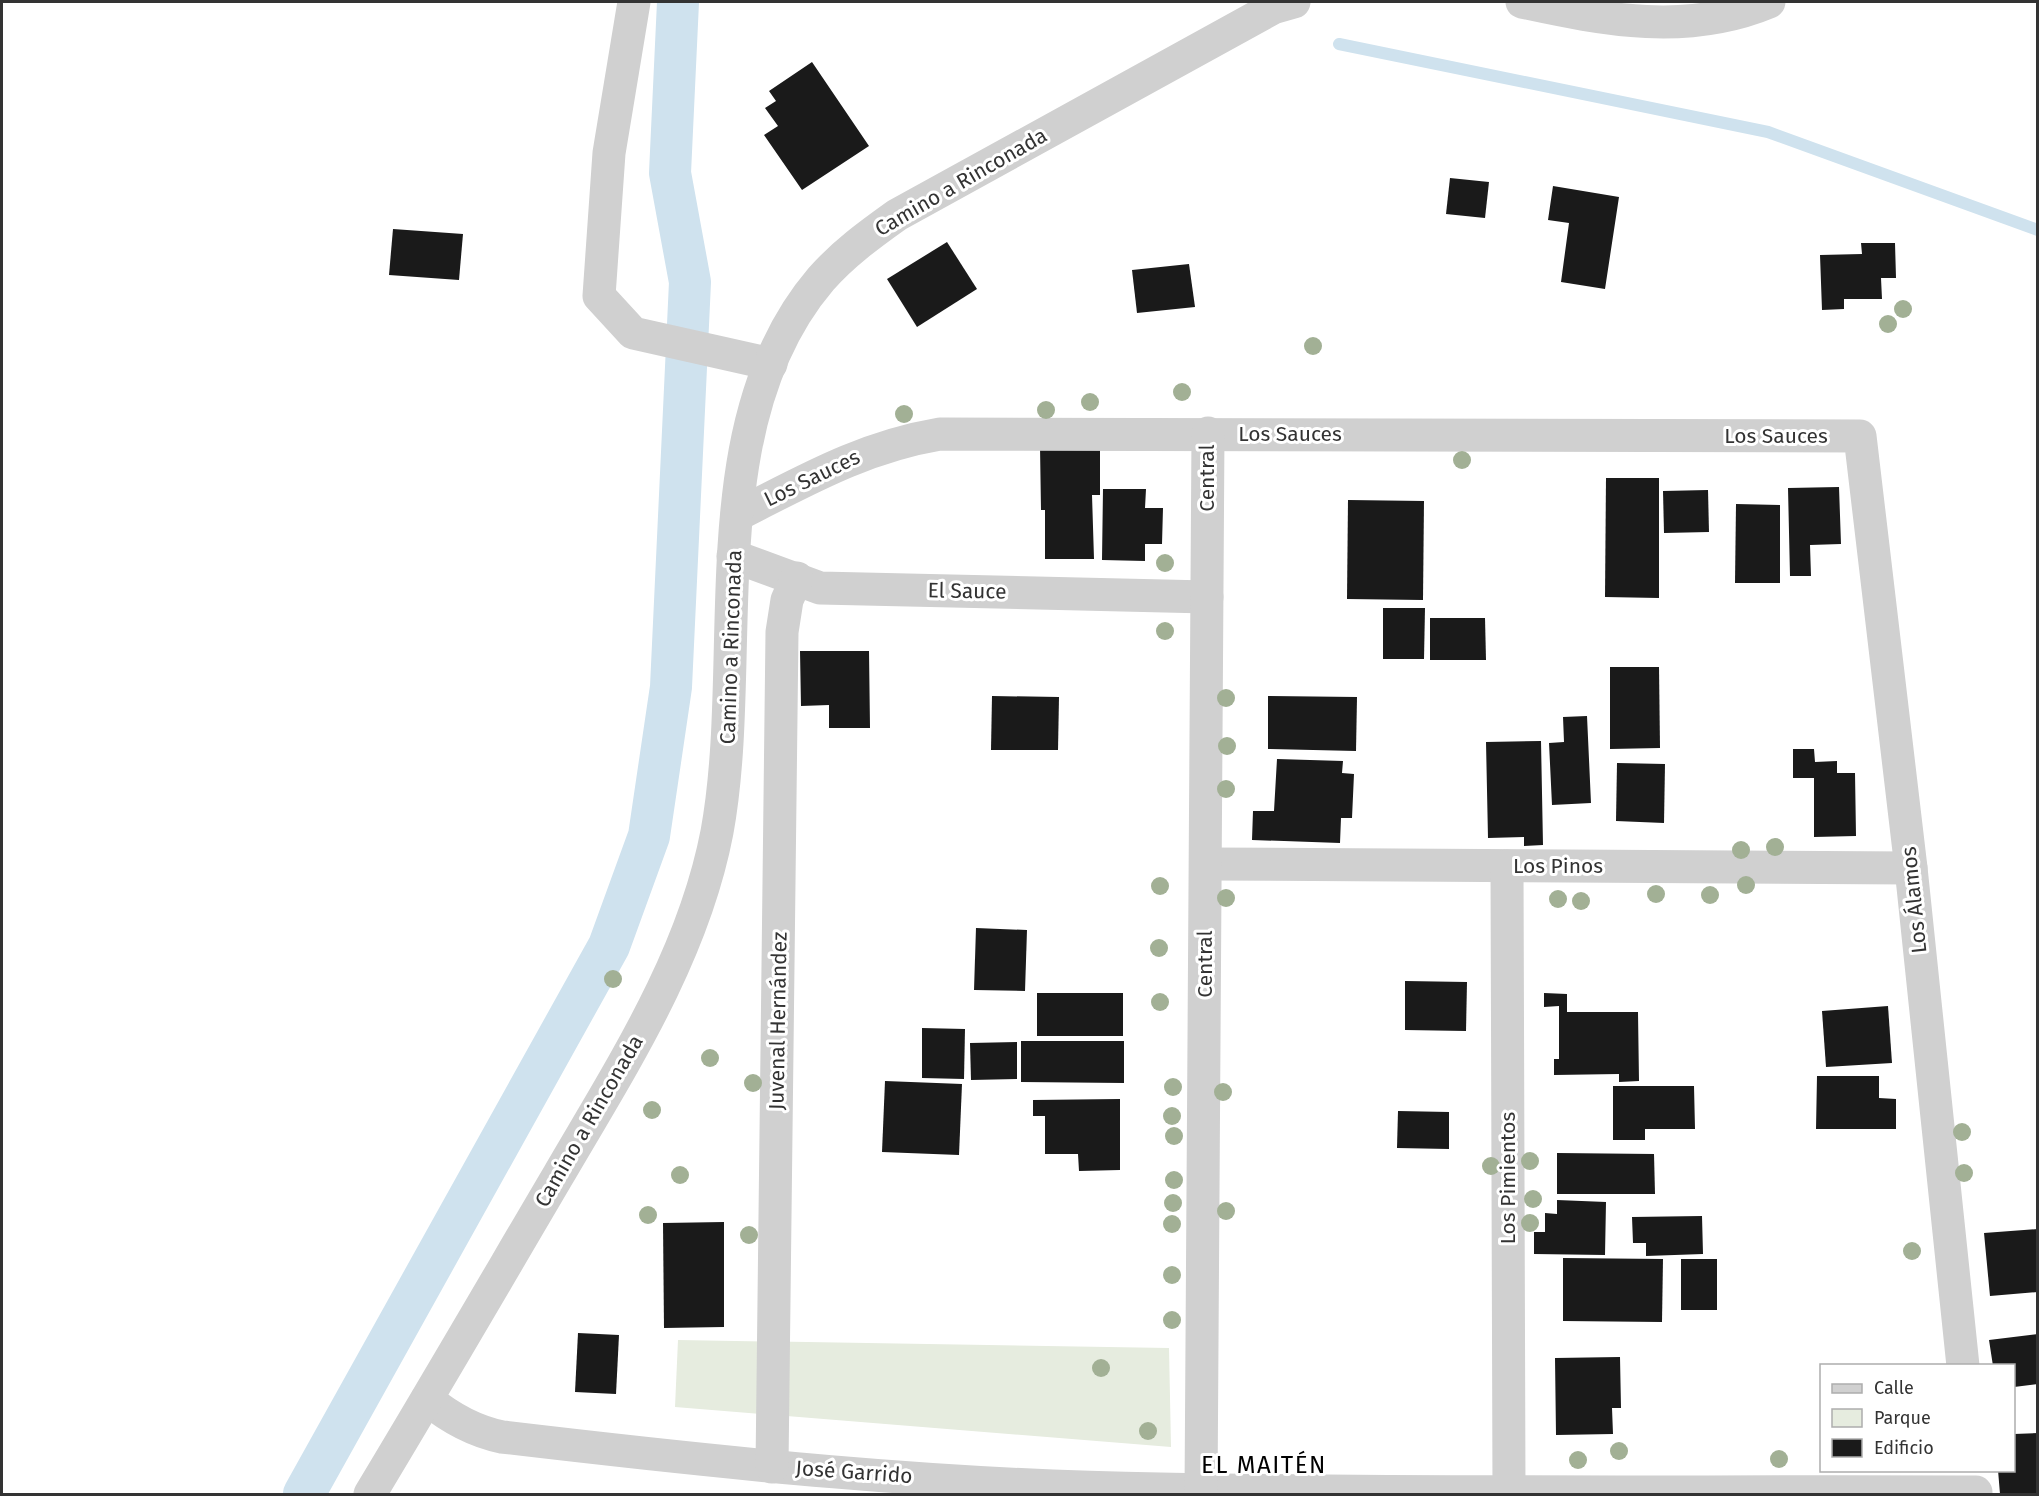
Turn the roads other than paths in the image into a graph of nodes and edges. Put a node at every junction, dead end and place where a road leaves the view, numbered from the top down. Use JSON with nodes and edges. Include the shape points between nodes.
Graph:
{"nodes":[{"id":1,"x":634,"y":2,"type":"edge"},
{"id":2,"x":1294,"y":2,"type":"edge"},
{"id":3,"x":1522,"y":2,"type":"edge"},
{"id":4,"x":1769,"y":2,"type":"edge"},
{"id":5,"x":771,"y":364,"type":"junction"},
{"id":6,"x":1208,"y":434,"type":"junction"},
{"id":7,"x":1860,"y":436,"type":"joint"},
{"id":8,"x":737,"y":515,"type":"junction"},
{"id":9,"x":733,"y":556,"type":"junction"},
{"id":10,"x":797,"y":578,"type":"junction"},
{"id":11,"x":1207,"y":597,"type":"junction"},
{"id":12,"x":1206,"y":864,"type":"junction"},
{"id":13,"x":1507,"y":866,"type":"junction"},
{"id":14,"x":1911,"y":868,"type":"junction"},
{"id":15,"x":1963,"y":1364,"type":"edge"},
{"id":16,"x":427,"y":1400,"type":"junction"},
{"id":17,"x":772,"y":1467,"type":"junction"},
{"id":18,"x":1975,"y":1486,"type":"edge"},
{"id":19,"x":1509,"y":1491,"type":"junction"},
{"id":20,"x":1201,"y":1492,"type":"edge"},
{"id":21,"x":370,"y":1494,"type":"edge"}],
"edges":[{"from":1,"to":5,"type":"street","via":[[609,153],[599,296],[633,333]]},
{"from":2,"to":5,"type":"street","name":"Camino a Rinconada","via":[[1273,8],[897,215],[841,257],[820,280],[801,305]]},
{"from":3,"to":4,"type":"street","via":[[1639,23],[1722,16]]},
{"from":5,"to":8,"type":"street","name":"Camino a Rinconada","via":[[750,434]]},
{"from":6,"to":7,"type":"street","name":"Los Sauces"},
{"from":6,"to":8,"type":"street","name":"Los Sauces","via":[[978,433],[903,440],[864,452]]},
{"from":6,"to":11,"type":"street","name":"Central"},
{"from":7,"to":14,"type":"street","name":"Los Álamos"},
{"from":8,"to":9,"type":"street","name":"Camino a Rinconada"},
{"from":9,"to":10,"type":"street","name":"El Sauce"},
{"from":9,"to":16,"type":"street","name":"Camino a Rinconada","via":[[725,778],[706,878],[683,946],[622,1065]]},
{"from":10,"to":11,"type":"street","name":"El Sauce","via":[[820,588]]},
{"from":10,"to":17,"type":"street","name":"Juvenal Hernández","via":[[787,600],[782,632]]},
{"from":11,"to":12,"type":"street","name":"Central"},
{"from":12,"to":13,"type":"street","name":"Los Pinos"},
{"from":12,"to":20,"type":"street","name":"Central"},
{"from":13,"to":14,"type":"street","name":"Los Pinos"},
{"from":13,"to":19,"type":"street","name":"Los Pimientos"},
{"from":14,"to":15,"type":"street","name":"Los Álamos"},
{"from":16,"to":17,"type":"street","name":"José Garrido","via":[[472,1429],[502,1437]]},
{"from":16,"to":21,"type":"street","name":"Camino a Rinconada"},
{"from":17,"to":20,"type":"street","name":"José Garrido"},
{"from":18,"to":19,"type":"street","name":"José Garrido"},
{"from":19,"to":20,"type":"street","name":"José Garrido"}]}
